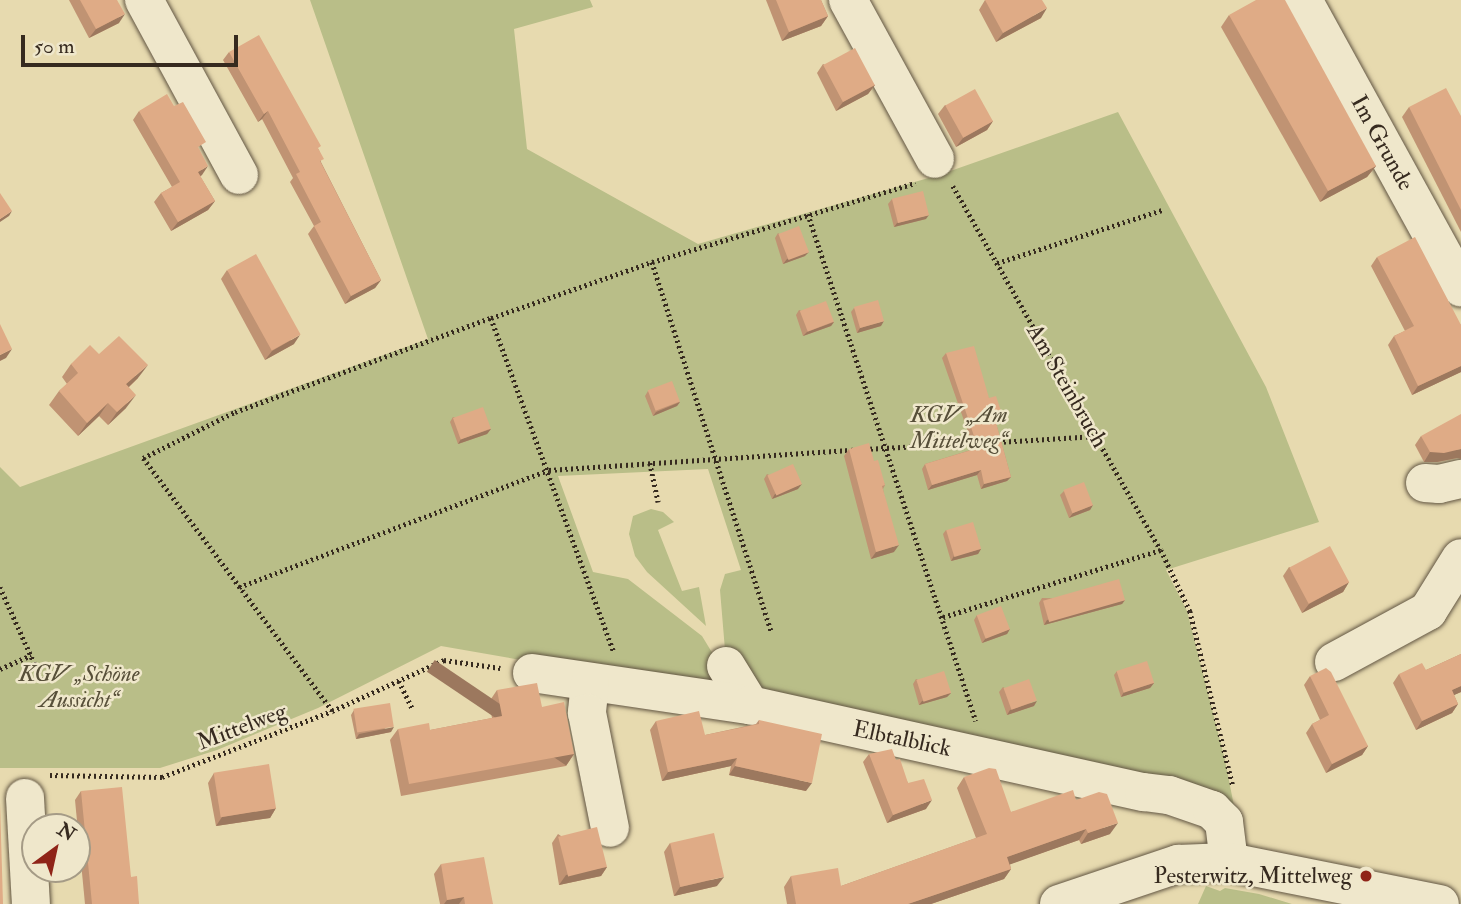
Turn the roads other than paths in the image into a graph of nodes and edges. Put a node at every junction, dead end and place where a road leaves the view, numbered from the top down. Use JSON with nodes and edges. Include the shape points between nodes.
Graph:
{"nodes":[{"id":1,"x":144,"y":0,"type":"edge"},
{"id":2,"x":848,"y":0,"type":"edge"},
{"id":3,"x":1303,"y":0,"type":"edge"},
{"id":4,"x":941,"y":167,"type":"road end"},
{"id":5,"x":239,"y":175,"type":"dead end"},
{"id":6,"x":1461,"y":287,"type":"edge"},
{"id":7,"x":1461,"y":558,"type":"edge"},
{"id":8,"x":1334,"y":662,"type":"dead end"},
{"id":9,"x":726,"y":666,"type":"dead end"},
{"id":10,"x":533,"y":674,"type":"dead end"},
{"id":11,"x":607,"y":685,"type":"junction"},
{"id":12,"x":750,"y":705,"type":"junction"},
{"id":13,"x":33,"y":786,"type":"road end"},
{"id":14,"x":610,"y":828,"type":"dead end"},
{"id":15,"x":1229,"y":862,"type":"junction"},
{"id":16,"x":31,"y":904,"type":"edge"},
{"id":17,"x":1059,"y":904,"type":"edge"},
{"id":18,"x":1440,"y":904,"type":"edge"}],
"edges":[{"from":1,"to":5,"type":"street"},
{"from":2,"to":4,"type":"street"},
{"from":3,"to":6,"type":"street","name":"Im Grunde"},
{"from":7,"to":8,"type":"street","via":[[1428,611]]},
{"from":9,"to":12,"type":"street"},
{"from":10,"to":11,"type":"street","name":"Elbtalblick"},
{"from":11,"to":12,"type":"street","name":"Elbtalblick"},
{"from":11,"to":14,"type":"street","via":[[587,713]]},
{"from":12,"to":15,"type":"street","name":"Elbtalblick","via":[[1169,795],[1212,810],[1224,822]]},
{"from":13,"to":16,"type":"street"},
{"from":15,"to":17,"type":"street","via":[[1178,864]]},
{"from":15,"to":18,"type":"street"}]}
